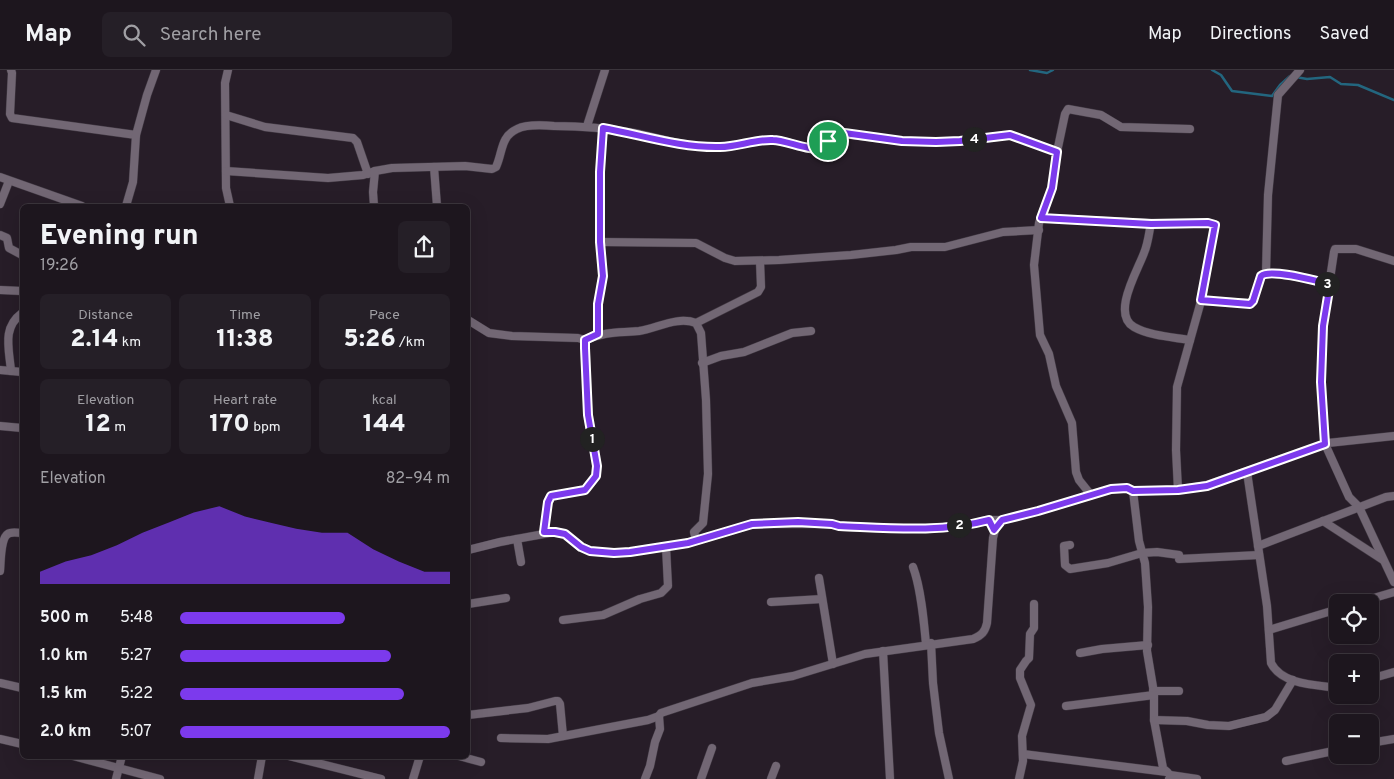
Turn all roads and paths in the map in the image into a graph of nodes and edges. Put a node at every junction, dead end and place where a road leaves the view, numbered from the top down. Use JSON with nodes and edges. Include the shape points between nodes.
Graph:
{"nodes":[{"id":1,"x":11,"y":70,"type":"edge"},
{"id":2,"x":156,"y":70,"type":"edge"},
{"id":3,"x":228,"y":70,"type":"edge"},
{"id":4,"x":605,"y":70,"type":"edge"},
{"id":5,"x":1299,"y":71,"type":"edge"},
{"id":6,"x":226,"y":115,"type":"junction"},
{"id":7,"x":587,"y":126,"type":"junction"},
{"id":8,"x":603,"y":128,"type":"junction"},
{"id":9,"x":1190,"y":129,"type":"dead end"},
{"id":10,"x":136,"y":135,"type":"junction"},
{"id":11,"x":1057,"y":152,"type":"junction"},
{"id":12,"x":434,"y":166,"type":"junction"},
{"id":13,"x":226,"y":171,"type":"junction"},
{"id":14,"x":372,"y":173,"type":"junction"},
{"id":15,"x":0,"y":177,"type":"edge"},
{"id":16,"x":9,"y":181,"type":"junction"},
{"id":17,"x":0,"y":204,"type":"edge"},
{"id":18,"x":75,"y":204,"type":"edge"},
{"id":19,"x":127,"y":204,"type":"edge"},
{"id":20,"x":230,"y":204,"type":"edge"},
{"id":21,"x":374,"y":204,"type":"edge"},
{"id":22,"x":438,"y":204,"type":"edge"},
{"id":23,"x":1041,"y":218,"type":"junction"},
{"id":24,"x":1151,"y":224,"type":"junction"},
{"id":25,"x":1039,"y":230,"type":"junction"},
{"id":26,"x":0,"y":235,"type":"edge"},
{"id":27,"x":600,"y":242,"type":"junction"},
{"id":28,"x":20,"y":254,"type":"edge"},
{"id":29,"x":760,"y":261,"type":"junction"},
{"id":30,"x":1394,"y":261,"type":"edge"},
{"id":31,"x":1266,"y":273,"type":"junction"},
{"id":32,"x":1330,"y":284,"type":"junction"},
{"id":33,"x":0,"y":290,"type":"edge"},
{"id":34,"x":20,"y":292,"type":"edge"},
{"id":35,"x":1201,"y":300,"type":"junction"},
{"id":36,"x":20,"y":314,"type":"edge"},
{"id":37,"x":470,"y":321,"type":"edge"},
{"id":38,"x":696,"y":323,"type":"junction"},
{"id":39,"x":810,"y":331,"type":"dead end"},
{"id":40,"x":598,"y":334,"type":"junction"},
{"id":41,"x":585,"y":340,"type":"junction"},
{"id":42,"x":1190,"y":340,"type":"junction"},
{"id":43,"x":702,"y":363,"type":"junction"},
{"id":44,"x":0,"y":370,"type":"edge"},
{"id":45,"x":11,"y":371,"type":"junction"},
{"id":46,"x":20,"y":372,"type":"edge"},
{"id":47,"x":0,"y":426,"type":"edge"},
{"id":48,"x":20,"y":428,"type":"edge"},
{"id":49,"x":1394,"y":436,"type":"edge"},
{"id":50,"x":1325,"y":444,"type":"junction"},
{"id":51,"x":1247,"y":472,"type":"junction"},
{"id":52,"x":1178,"y":490,"type":"junction"},
{"id":53,"x":1133,"y":491,"type":"junction"},
{"id":54,"x":1091,"y":496,"type":"junction"},
{"id":55,"x":1394,"y":496,"type":"edge"},
{"id":56,"x":1359,"y":507,"type":"junction"},
{"id":57,"x":989,"y":520,"type":"junction"},
{"id":58,"x":1002,"y":520,"type":"junction"},
{"id":59,"x":1322,"y":521,"type":"junction"},
{"id":60,"x":994,"y":530,"type":"junction"},
{"id":61,"x":544,"y":532,"type":"junction"},
{"id":62,"x":20,"y":533,"type":"edge"},
{"id":63,"x":517,"y":539,"type":"junction"},
{"id":64,"x":696,"y":540,"type":"junction"},
{"id":65,"x":1070,"y":545,"type":"dead end"},
{"id":66,"x":1258,"y":546,"type":"junction"},
{"id":67,"x":666,"y":547,"type":"junction"},
{"id":68,"x":470,"y":550,"type":"edge"},
{"id":69,"x":1142,"y":553,"type":"junction"},
{"id":70,"x":1259,"y":555,"type":"junction"},
{"id":71,"x":1383,"y":560,"type":"junction"},
{"id":72,"x":521,"y":562,"type":"dead end"},
{"id":73,"x":913,"y":567,"type":"dead end"},
{"id":74,"x":0,"y":571,"type":"edge"},
{"id":75,"x":819,"y":578,"type":"dead end"},
{"id":76,"x":1394,"y":582,"type":"edge"},
{"id":77,"x":1394,"y":592,"type":"edge"},
{"id":78,"x":1379,"y":596,"type":"edge"},
{"id":79,"x":506,"y":598,"type":"dead end"},
{"id":80,"x":822,"y":599,"type":"junction"},
{"id":81,"x":771,"y":602,"type":"dead end"},
{"id":82,"x":470,"y":604,"type":"edge"},
{"id":83,"x":1034,"y":604,"type":"dead end"},
{"id":84,"x":1329,"y":612,"type":"edge"},
{"id":85,"x":563,"y":620,"type":"dead end"},
{"id":86,"x":1269,"y":630,"type":"junction"},
{"id":87,"x":928,"y":644,"type":"junction"},
{"id":88,"x":1148,"y":645,"type":"junction"},
{"id":89,"x":883,"y":651,"type":"junction"},
{"id":90,"x":1080,"y":653,"type":"dead end"},
{"id":91,"x":833,"y":664,"type":"junction"},
{"id":92,"x":1394,"y":672,"type":"edge"},
{"id":93,"x":1379,"y":676,"type":"edge"},
{"id":94,"x":1292,"y":680,"type":"junction"},
{"id":95,"x":0,"y":683,"type":"edge"},
{"id":96,"x":1329,"y":686,"type":"edge"},
{"id":97,"x":20,"y":688,"type":"edge"},
{"id":98,"x":1180,"y":691,"type":"dead end"},
{"id":99,"x":1153,"y":693,"type":"junction"},
{"id":100,"x":1066,"y":706,"type":"dead end"},
{"id":101,"x":470,"y":715,"type":"edge"},
{"id":102,"x":659,"y":716,"type":"junction"},
{"id":103,"x":1154,"y":720,"type":"junction"},
{"id":104,"x":563,"y":736,"type":"junction"},
{"id":105,"x":501,"y":738,"type":"dead end"},
{"id":106,"x":0,"y":739,"type":"edge"},
{"id":107,"x":1394,"y":739,"type":"edge"},
{"id":108,"x":1379,"y":742,"type":"edge"},
{"id":109,"x":20,"y":744,"type":"edge"},
{"id":110,"x":712,"y":748,"type":"dead end"},
{"id":111,"x":1329,"y":752,"type":"edge"},
{"id":112,"x":1023,"y":754,"type":"junction"},
{"id":113,"x":86,"y":759,"type":"edge"},
{"id":114,"x":121,"y":759,"type":"edge"},
{"id":115,"x":261,"y":759,"type":"edge"},
{"id":116,"x":301,"y":759,"type":"edge"},
{"id":117,"x":419,"y":759,"type":"edge"},
{"id":118,"x":470,"y":759,"type":"edge"},
{"id":119,"x":1286,"y":761,"type":"dead end"},
{"id":120,"x":481,"y":762,"type":"dead end"},
{"id":121,"x":776,"y":766,"type":"dead end"},
{"id":122,"x":119,"y":767,"type":"junction"},
{"id":123,"x":1169,"y":775,"type":"edge"},
{"id":124,"x":116,"y":779,"type":"edge"},
{"id":125,"x":160,"y":779,"type":"edge"},
{"id":126,"x":258,"y":779,"type":"edge"},
{"id":127,"x":381,"y":779,"type":"edge"},
{"id":128,"x":413,"y":779,"type":"edge"},
{"id":129,"x":645,"y":779,"type":"edge"},
{"id":130,"x":701,"y":779,"type":"edge"},
{"id":131,"x":771,"y":779,"type":"edge"},
{"id":132,"x":890,"y":779,"type":"edge"},
{"id":133,"x":949,"y":779,"type":"edge"},
{"id":134,"x":1019,"y":779,"type":"edge"},
{"id":135,"x":1197,"y":779,"type":"edge"}],
"edges":[{"from":1,"to":10,"type":"street","via":[[12,118]]},
{"from":2,"to":10,"type":"street"},
{"from":3,"to":6,"type":"street"},
{"from":4,"to":7,"type":"street"},
{"from":5,"to":31,"type":"street","via":[[1278,95],[1268,195]]},
{"from":6,"to":13,"type":"street"},
{"from":6,"to":14,"type":"street","via":[[265,127],[353,138]]},
{"from":7,"to":8,"type":"street"},
{"from":7,"to":12,"type":"street","via":[[518,128],[506,136],[499,161],[492,169]]},
{"from":8,"to":11,"type":"street","via":[[685,145],[721,147],[774,140],[814,149],[822,147],[837,132],[936,142],[1010,135]]},
{"from":8,"to":27,"type":"street"},
{"from":9,"to":11,"type":"street","via":[[1121,127],[1101,115],[1068,109]]},
{"from":10,"to":19,"type":"street","via":[[133,182]]},
{"from":11,"to":23,"type":"street","via":[[1052,188]]},
{"from":12,"to":14,"type":"street","via":[[392,168]]},
{"from":12,"to":22,"type":"street"},
{"from":13,"to":14,"type":"street","via":[[328,178]]},
{"from":13,"to":20,"type":"street"},
{"from":14,"to":21,"type":"street"},
{"from":15,"to":16,"type":"street"},
{"from":16,"to":17,"type":"street"},
{"from":16,"to":18,"type":"street"},
{"from":23,"to":24,"type":"street"},
{"from":23,"to":25,"type":"street"},
{"from":24,"to":35,"type":"street","via":[[1215,225]]},
{"from":24,"to":42,"type":"street","via":[[1125,306],[1126,318],[1134,327]]},
{"from":25,"to":29,"type":"street","via":[[1010,231],[945,246]]},
{"from":25,"to":54,"type":"street","via":[[1034,265],[1040,334],[1049,354],[1056,386],[1072,423],[1076,472]]},
{"from":26,"to":28,"type":"street","via":[[7,238],[9,248]]},
{"from":27,"to":29,"type":"street","via":[[696,243],[735,261]]},
{"from":27,"to":40,"type":"street","via":[[603,270]]},
{"from":29,"to":38,"type":"street","via":[[761,287],[758,292]]},
{"from":30,"to":32,"type":"street","via":[[1336,248]]},
{"from":31,"to":32,"type":"street"},
{"from":31,"to":35,"type":"street","via":[[1261,276],[1250,304]]},
{"from":32,"to":50,"type":"street","via":[[1323,326],[1321,382]]},
{"from":33,"to":34,"type":"street"},
{"from":35,"to":42,"type":"street"},
{"from":36,"to":45,"type":"street","via":[[10,324],[8,332]]},
{"from":37,"to":41,"type":"street","via":[[489,333]]},
{"from":38,"to":40,"type":"street","via":[[674,321],[640,330]]},
{"from":38,"to":43,"type":"street","via":[[701,333]]},
{"from":39,"to":43,"type":"street","via":[[792,333],[744,352]]},
{"from":40,"to":41,"type":"street"},
{"from":41,"to":61,"type":"street","via":[[588,415],[596,476],[585,490],[551,496]]},
{"from":42,"to":52,"type":"street","via":[[1177,387]]},
{"from":43,"to":64,"type":"street","via":[[708,474],[703,523],[694,532]]},
{"from":44,"to":45,"type":"street"},
{"from":45,"to":46,"type":"street"},
{"from":47,"to":48,"type":"street"},
{"from":49,"to":50,"type":"street"},
{"from":50,"to":51,"type":"street"},
{"from":50,"to":56,"type":"street","via":[[1349,497]]},
{"from":51,"to":52,"type":"street","via":[[1218,483]]},
{"from":51,"to":66,"type":"street"},
{"from":52,"to":53,"type":"street"},
{"from":53,"to":54,"type":"street","via":[[1111,489]]},
{"from":53,"to":69,"type":"street"},
{"from":54,"to":58,"type":"street"},
{"from":55,"to":56,"type":"street"},
{"from":56,"to":59,"type":"street"},
{"from":56,"to":71,"type":"street"},
{"from":57,"to":58,"type":"street"},
{"from":57,"to":60,"type":"street"},
{"from":57,"to":64,"type":"street","via":[[927,529],[798,522],[752,524]]},
{"from":58,"to":60,"type":"street"},
{"from":59,"to":66,"type":"street"},
{"from":59,"to":71,"type":"street"},
{"from":60,"to":87,"type":"street","via":[[986,629],[973,639]]},
{"from":61,"to":63,"type":"street"},
{"from":61,"to":67,"type":"street","via":[[565,534],[590,551],[630,552]]},
{"from":62,"to":74,"type":"street","via":[[4,536]]},
{"from":63,"to":68,"type":"street"},
{"from":63,"to":72,"type":"street"},
{"from":64,"to":67,"type":"street"},
{"from":65,"to":69,"type":"street","via":[[1064,546],[1065,566],[1070,570]]},
{"from":66,"to":70,"type":"street"},
{"from":67,"to":85,"type":"street","via":[[668,586],[660,593],[603,616]]},
{"from":69,"to":70,"type":"street","via":[[1179,555],[1179,559]]},
{"from":69,"to":88,"type":"street"},
{"from":70,"to":86,"type":"street"},
{"from":71,"to":76,"type":"street"},
{"from":73,"to":87,"type":"street"},
{"from":75,"to":80,"type":"street"},
{"from":77,"to":78,"type":"street"},
{"from":79,"to":82,"type":"street"},
{"from":80,"to":81,"type":"street"},
{"from":80,"to":91,"type":"street"},
{"from":83,"to":112,"type":"street","via":[[1030,658],[1020,670],[1031,705],[1022,736]]},
{"from":84,"to":86,"type":"street"},
{"from":86,"to":94,"type":"street","via":[[1271,663],[1275,670]]},
{"from":87,"to":89,"type":"street"},
{"from":87,"to":133,"type":"street"},
{"from":88,"to":90,"type":"street"},
{"from":88,"to":99,"type":"street"},
{"from":89,"to":91,"type":"street"},
{"from":89,"to":132,"type":"street"},
{"from":91,"to":102,"type":"street","via":[[752,684]]},
{"from":92,"to":93,"type":"street"},
{"from":94,"to":96,"type":"street"},
{"from":94,"to":103,"type":"street","via":[[1275,710],[1266,717],[1229,726]]},
{"from":95,"to":97,"type":"street"},
{"from":98,"to":99,"type":"street"},
{"from":99,"to":100,"type":"street"},
{"from":99,"to":103,"type":"street"},
{"from":101,"to":104,"type":"street","via":[[528,708],[555,701],[560,704]]},
{"from":102,"to":104,"type":"street"},
{"from":102,"to":129,"type":"street","via":[[660,729]]},
{"from":103,"to":123,"type":"street","via":[[1161,760]]},
{"from":104,"to":105,"type":"street","via":[[548,739]]},
{"from":106,"to":109,"type":"street"},
{"from":107,"to":108,"type":"street"},
{"from":110,"to":130,"type":"street"},
{"from":111,"to":119,"type":"street"},
{"from":112,"to":123,"type":"street"},
{"from":112,"to":134,"type":"street"},
{"from":113,"to":122,"type":"street"},
{"from":114,"to":122,"type":"street"},
{"from":115,"to":126,"type":"street"},
{"from":116,"to":127,"type":"street"},
{"from":117,"to":128,"type":"street"},
{"from":118,"to":120,"type":"street"},
{"from":121,"to":131,"type":"street"},
{"from":122,"to":124,"type":"street"},
{"from":122,"to":125,"type":"street"},
{"from":123,"to":135,"type":"street"}]}
